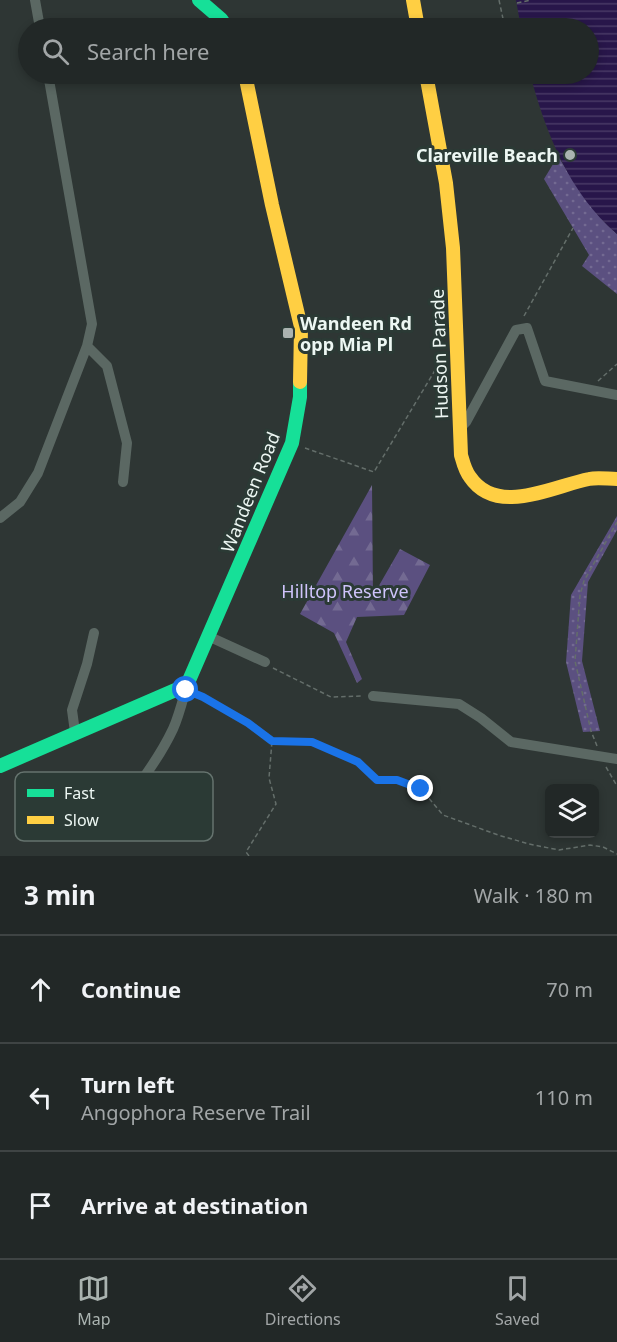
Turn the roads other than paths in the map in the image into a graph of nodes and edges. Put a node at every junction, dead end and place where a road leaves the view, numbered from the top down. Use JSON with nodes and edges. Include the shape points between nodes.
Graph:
{"nodes":[{"id":1,"x":35,"y":0,"type":"edge"},
{"id":2,"x":199,"y":0,"type":"edge"},
{"id":3,"x":413,"y":0,"type":"edge"},
{"id":4,"x":38,"y":18,"type":"edge"},
{"id":5,"x":221,"y":18,"type":"edge"},
{"id":6,"x":416,"y":18,"type":"edge"},
{"id":7,"x":50,"y":84,"type":"edge"},
{"id":8,"x":247,"y":84,"type":"edge"},
{"id":9,"x":428,"y":84,"type":"edge"},
{"id":10,"x":87,"y":346,"type":"junction"},
{"id":11,"x":617,"y":395,"type":"edge"},
{"id":12,"x":460,"y":428,"type":"junction"},
{"id":13,"x":617,"y":479,"type":"edge"},
{"id":14,"x":123,"y":482,"type":"dead end"},
{"id":15,"x":0,"y":518,"type":"edge"},
{"id":16,"x":94,"y":633,"type":"dead end"},
{"id":17,"x":210,"y":637,"type":"junction"},
{"id":18,"x":265,"y":662,"type":"road end"},
{"id":19,"x":186,"y":688,"type":"junction"},
{"id":20,"x":373,"y":696,"type":"road end"},
{"id":21,"x":75,"y":732,"type":"junction"},
{"id":22,"x":617,"y":759,"type":"edge"},
{"id":23,"x":0,"y":766,"type":"edge"},
{"id":24,"x":148,"y":772,"type":"edge"}],
"edges":[{"from":1,"to":4,"type":"street"},
{"from":2,"to":5,"type":"street"},
{"from":3,"to":6,"type":"street"},
{"from":7,"to":10,"type":"street","via":[[92,324]]},
{"from":8,"to":17,"type":"street","name":"Wandeen Road","via":[[301,327],[300,397],[292,443]]},
{"from":9,"to":12,"type":"street","name":"Hudson Parade","via":[[453,248]]},
{"from":10,"to":14,"type":"street","via":[[107,366],[127,443]]},
{"from":10,"to":15,"type":"street","via":[[38,473],[20,502]]},
{"from":11,"to":12,"type":"street","via":[[545,381],[526,328],[516,330]]},
{"from":12,"to":13,"type":"street","name":"Hudson Parade","via":[[461,455],[470,479],[485,492],[514,497],[588,479]]},
{"from":16,"to":21,"type":"street","via":[[72,710]]},
{"from":17,"to":18,"type":"street"},
{"from":17,"to":19,"type":"street","name":"Wandeen Road"},
{"from":19,"to":21,"type":"street"},
{"from":19,"to":24,"type":"street","name":"Wandeen Road","via":[[174,727]]},
{"from":20,"to":22,"type":"street","via":[[459,704],[511,742]]},
{"from":21,"to":23,"type":"street"}]}
